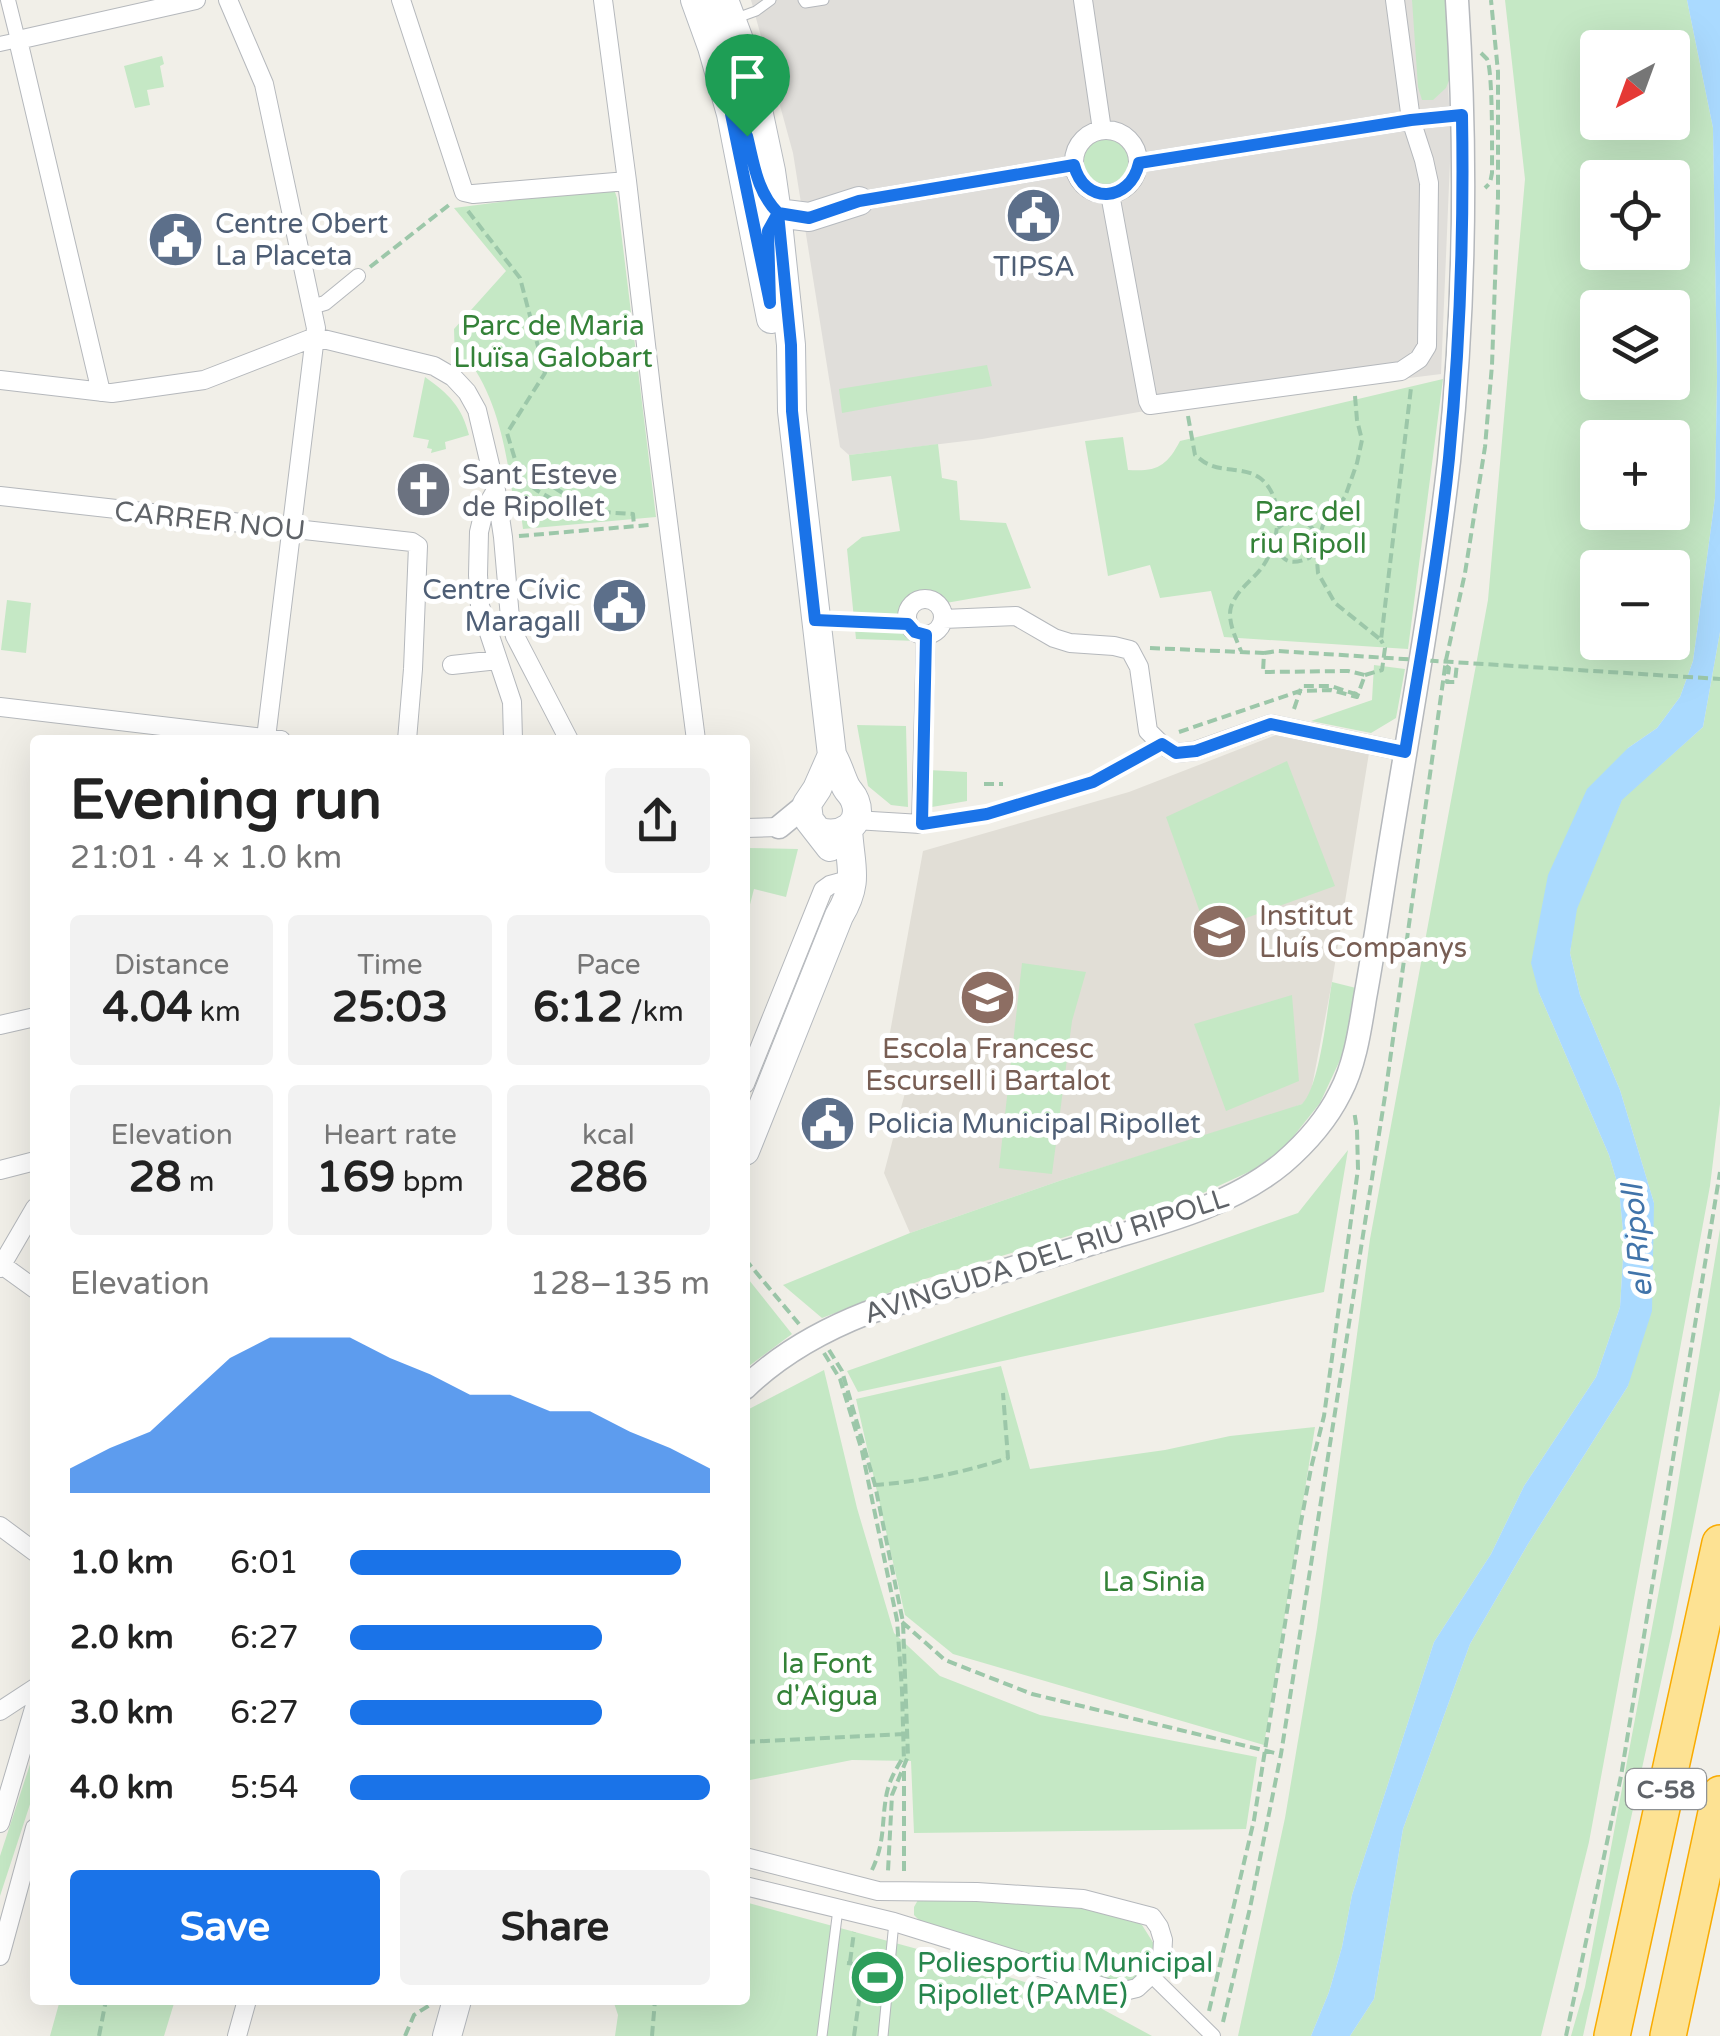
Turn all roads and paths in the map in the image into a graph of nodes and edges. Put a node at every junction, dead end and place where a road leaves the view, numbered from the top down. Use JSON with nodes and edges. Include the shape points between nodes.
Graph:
{"nodes":[{"id":1,"x":8,"y":0,"type":"edge"},
{"id":2,"x":196,"y":0,"type":"edge"},
{"id":3,"x":228,"y":0,"type":"edge"},
{"id":4,"x":401,"y":0,"type":"edge"},
{"id":5,"x":603,"y":0,"type":"edge"},
{"id":6,"x":695,"y":0,"type":"edge"},
{"id":7,"x":771,"y":0,"type":"edge"},
{"id":8,"x":803,"y":0,"type":"edge"},
{"id":9,"x":824,"y":0,"type":"edge"},
{"id":10,"x":1082,"y":0,"type":"edge"},
{"id":11,"x":1394,"y":0,"type":"edge"},
{"id":12,"x":1457,"y":0,"type":"edge"},
{"id":13,"x":728,"y":10,"type":"edge"},
{"id":14,"x":9,"y":42,"type":"edge"},
{"id":15,"x":731,"y":114,"type":"junction"},
{"id":16,"x":1462,"y":115,"type":"junction"},
{"id":17,"x":1411,"y":120,"type":"junction"},
{"id":18,"x":1102,"y":130,"type":"junction"},
{"id":19,"x":1139,"y":163,"type":"junction"},
{"id":20,"x":1074,"y":165,"type":"junction"},
{"id":21,"x":771,"y":171,"type":"junction"},
{"id":22,"x":628,"y":181,"type":"junction"},
{"id":23,"x":464,"y":192,"type":"junction"},
{"id":24,"x":1110,"y":194,"type":"junction"},
{"id":25,"x":859,"y":201,"type":"joint"},
{"id":26,"x":809,"y":210,"type":"junction"},
{"id":27,"x":778,"y":213,"type":"junction"},
{"id":28,"x":780,"y":252,"type":"junction"},
{"id":29,"x":358,"y":276,"type":"joint"},
{"id":30,"x":770,"y":303,"type":"junction"},
{"id":31,"x":311,"y":307,"type":"junction"},
{"id":32,"x":315,"y":338,"type":"junction"},
{"id":33,"x":1407,"y":367,"type":"junction"},
{"id":34,"x":1354,"y":378,"type":"junction"},
{"id":35,"x":0,"y":380,"type":"edge"},
{"id":36,"x":101,"y":392,"type":"junction"},
{"id":37,"x":1186,"y":401,"type":"junction"},
{"id":38,"x":792,"y":411,"type":"junction"},
{"id":39,"x":516,"y":463,"type":"junction"},
{"id":40,"x":496,"y":490,"type":"junction"},
{"id":41,"x":0,"y":496,"type":"edge"},
{"id":42,"x":586,"y":512,"type":"junction"},
{"id":43,"x":670,"y":523,"type":"junction"},
{"id":44,"x":634,"y":526,"type":"junction"},
{"id":45,"x":291,"y":529,"type":"junction"},
{"id":46,"x":1276,"y":529,"type":"junction"},
{"id":47,"x":519,"y":536,"type":"dead end"},
{"id":48,"x":1318,"y":536,"type":"junction"},
{"id":49,"x":1274,"y":540,"type":"junction"},
{"id":50,"x":1316,"y":548,"type":"junction"},
{"id":51,"x":942,"y":619,"type":"junction"},
{"id":52,"x":815,"y":620,"type":"junction"},
{"id":53,"x":908,"y":624,"type":"junction"},
{"id":54,"x":926,"y":635,"type":"junction"},
{"id":55,"x":1381,"y":640,"type":"junction"},
{"id":56,"x":1130,"y":650,"type":"junction"},
{"id":57,"x":1241,"y":651,"type":"junction"},
{"id":58,"x":1264,"y":653,"type":"junction"},
{"id":59,"x":498,"y":660,"type":"junction"},
{"id":60,"x":1456,"y":663,"type":"junction"},
{"id":61,"x":452,"y":665,"type":"dead end"},
{"id":62,"x":1446,"y":666,"type":"dead end"},
{"id":63,"x":1348,"y":671,"type":"junction"},
{"id":64,"x":1365,"y":675,"type":"junction"},
{"id":65,"x":1720,"y":679,"type":"edge"},
{"id":66,"x":1300,"y":691,"type":"junction"},
{"id":67,"x":0,"y":706,"type":"edge"},
{"id":68,"x":1289,"y":721,"type":"dead end"},
{"id":69,"x":193,"y":735,"type":"edge"},
{"id":70,"x":274,"y":735,"type":"edge"},
{"id":71,"x":407,"y":735,"type":"edge"},
{"id":72,"x":514,"y":735,"type":"edge"},
{"id":73,"x":566,"y":735,"type":"edge"},
{"id":74,"x":695,"y":735,"type":"edge"},
{"id":75,"x":1162,"y":744,"type":"junction"},
{"id":76,"x":1405,"y":752,"type":"junction"},
{"id":77,"x":832,"y":755,"type":"junction"},
{"id":78,"x":984,"y":784,"type":"dead end"},
{"id":79,"x":1003,"y":784,"type":"dead end"},
{"id":80,"x":830,"y":822,"type":"junction"},
{"id":81,"x":922,"y":824,"type":"junction"},
{"id":82,"x":779,"y":827,"type":"joint"},
{"id":83,"x":750,"y":828,"type":"edge"},
{"id":84,"x":841,"y":882,"type":"junction"},
{"id":85,"x":839,"y":916,"type":"junction"},
{"id":86,"x":30,"y":1018,"type":"edge"},
{"id":87,"x":0,"y":1025,"type":"edge"},
{"id":88,"x":750,"y":1072,"type":"edge"},
{"id":89,"x":1385,"y":1096,"type":"dead end"},
{"id":90,"x":1353,"y":1105,"type":"dead end"},
{"id":91,"x":750,"y":1138,"type":"edge"},
{"id":92,"x":30,"y":1162,"type":"edge"},
{"id":93,"x":0,"y":1170,"type":"edge"},
{"id":94,"x":1720,"y":1172,"type":"edge"},
{"id":95,"x":30,"y":1217,"type":"edge"},
{"id":96,"x":750,"y":1265,"type":"edge"},
{"id":97,"x":1,"y":1267,"type":"edge"},
{"id":98,"x":30,"y":1286,"type":"edge"},
{"id":99,"x":821,"y":1347,"type":"junction"},
{"id":100,"x":750,"y":1379,"type":"edge"},
{"id":101,"x":1003,"y":1393,"type":"dead end"},
{"id":102,"x":872,"y":1485,"type":"junction"},
{"id":103,"x":0,"y":1526,"type":"edge"},
{"id":104,"x":1720,"y":1543,"type":"edge"},
{"id":105,"x":30,"y":1548,"type":"edge"},
{"id":106,"x":900,"y":1621,"type":"junction"},
{"id":107,"x":30,"y":1691,"type":"edge"},
{"id":108,"x":0,"y":1711,"type":"edge"},
{"id":109,"x":30,"y":1722,"type":"edge"},
{"id":110,"x":904,"y":1734,"type":"junction"},
{"id":111,"x":750,"y":1742,"type":"edge"},
{"id":112,"x":1264,"y":1752,"type":"junction"},
{"id":113,"x":1281,"y":1754,"type":"junction"},
{"id":114,"x":904,"y":1756,"type":"junction"},
{"id":115,"x":904,"y":1766,"type":"junction"},
{"id":116,"x":1720,"y":1794,"type":"edge"},
{"id":117,"x":0,"y":1823,"type":"edge"},
{"id":118,"x":30,"y":1846,"type":"edge"},
{"id":119,"x":750,"y":1858,"type":"edge"},
{"id":120,"x":868,"y":1877,"type":"dead end"},
{"id":121,"x":896,"y":1886,"type":"junction"},
{"id":122,"x":750,"y":1887,"type":"edge"},
{"id":123,"x":838,"y":1908,"type":"junction"},
{"id":124,"x":894,"y":1922,"type":"junction"},
{"id":125,"x":854,"y":1928,"type":"dead end"},
{"id":126,"x":0,"y":1956,"type":"edge"},
{"id":127,"x":842,"y":1962,"type":"dead end"},
{"id":128,"x":850,"y":1963,"type":"junction"},
{"id":129,"x":864,"y":1966,"type":"junction"},
{"id":130,"x":882,"y":1966,"type":"dead end"},
{"id":131,"x":1151,"y":1975,"type":"junction"},
{"id":132,"x":105,"y":2005,"type":"edge"},
{"id":133,"x":246,"y":2005,"type":"edge"},
{"id":134,"x":430,"y":2005,"type":"edge"},
{"id":135,"x":456,"y":2005,"type":"edge"},
{"id":136,"x":655,"y":2005,"type":"edge"},
{"id":137,"x":1226,"y":2008,"type":"dead end"},
{"id":138,"x":1209,"y":2033,"type":"edge"},
{"id":139,"x":99,"y":2036,"type":"edge"},
{"id":140,"x":237,"y":2036,"type":"edge"},
{"id":141,"x":405,"y":2036,"type":"edge"},
{"id":142,"x":447,"y":2036,"type":"edge"},
{"id":143,"x":652,"y":2036,"type":"edge"},
{"id":144,"x":822,"y":2036,"type":"edge"},
{"id":145,"x":854,"y":2036,"type":"edge"},
{"id":146,"x":882,"y":2036,"type":"edge"},
{"id":147,"x":1566,"y":2036,"type":"edge"},
{"id":148,"x":1612,"y":2036,"type":"edge"},
{"id":149,"x":1668,"y":2036,"type":"edge"}],
"edges":[{"from":1,"to":14,"type":"street"},
{"from":2,"to":14,"type":"street"},
{"from":3,"to":31,"type":"street","via":[[264,84]]},
{"from":4,"to":23,"type":"street"},
{"from":5,"to":22,"type":"street"},
{"from":6,"to":15,"type":"main road"},
{"from":7,"to":13,"type":"lane","via":[[756,11]]},
{"from":8,"to":9,"type":"lane"},
{"from":10,"to":18,"type":"street"},
{"from":11,"to":17,"type":"street"},
{"from":12,"to":16,"type":"street","name":"AVINGUDA DEL RIU RIPOLL"},
{"from":13,"to":21,"type":"main road"},
{"from":14,"to":36,"type":"street"},
{"from":15,"to":27,"type":"main road","via":[[747,136],[763,194]]},
{"from":15,"to":30,"type":"main road"},
{"from":16,"to":17,"type":"street"},
{"from":16,"to":76,"type":"street","name":"AVINGUDA DEL RIU RIPOLL","via":[[1449,460]]},
{"from":17,"to":19,"type":"street"},
{"from":17,"to":33,"type":"street","via":[[1429,183],[1427,346]]},
{"from":18,"to":19,"type":"street","via":[[1125,136]]},
{"from":18,"to":20,"type":"street","via":[[1081,142]]},
{"from":19,"to":24,"type":"street","via":[[1127,186]]},
{"from":20,"to":24,"type":"street","via":[[1082,183]]},
{"from":20,"to":25,"type":"street"},
{"from":21,"to":26,"type":"main road"},
{"from":21,"to":27,"type":"main road"},
{"from":22,"to":23,"type":"street"},
{"from":22,"to":43,"type":"street"},
{"from":23,"to":29,"type":"path"},
{"from":23,"to":39,"type":"path","via":[[467,210],[520,278],[546,374],[506,433]]},
{"from":24,"to":37,"type":"street","via":[[1148,400]]},
{"from":25,"to":26,"type":"main road"},
{"from":26,"to":27,"type":"main road","via":[[792,204]]},
{"from":26,"to":28,"type":"main road"},
{"from":27,"to":28,"type":"main road"},
{"from":27,"to":30,"type":"main road","via":[[768,231]]},
{"from":28,"to":38,"type":"main road"},
{"from":29,"to":31,"type":"street"},
{"from":30,"to":38,"type":"main road","via":[[774,348]]},
{"from":31,"to":32,"type":"street"},
{"from":32,"to":36,"type":"street","via":[[204,380]]},
{"from":32,"to":40,"type":"street","via":[[434,366],[452,377],[477,410]]},
{"from":32,"to":45,"type":"street"},
{"from":33,"to":34,"type":"street"},
{"from":33,"to":55,"type":"path"},
{"from":34,"to":37,"type":"street"},
{"from":34,"to":48,"type":"path","via":[[1362,440],[1358,463]]},
{"from":35,"to":36,"type":"street"},
{"from":37,"to":46,"type":"path","via":[[1195,454],[1210,465],[1260,478],[1273,496]]},
{"from":38,"to":52,"type":"main road"},
{"from":39,"to":42,"type":"path","via":[[582,503]]},
{"from":39,"to":42,"type":"path","via":[[521,479],[538,491]]},
{"from":40,"to":59,"type":"street","via":[[479,532],[478,575],[480,606]]},
{"from":40,"to":73,"type":"street","via":[[515,636]]},
{"from":41,"to":45,"type":"street","name":"CARRER NOU"},
{"from":42,"to":44,"type":"path","via":[[633,514]]},
{"from":43,"to":44,"type":"path"},
{"from":43,"to":74,"type":"street"},
{"from":44,"to":47,"type":"path"},
{"from":45,"to":70,"type":"street"},
{"from":45,"to":71,"type":"street","name":"CARRER NOU","via":[[418,546]]},
{"from":46,"to":48,"type":"path","via":[[1301,519]]},
{"from":46,"to":49,"type":"path"},
{"from":48,"to":50,"type":"path"},
{"from":49,"to":50,"type":"path","via":[[1292,562],[1309,558]]},
{"from":49,"to":57,"type":"path","via":[[1229,611]]},
{"from":50,"to":55,"type":"path","via":[[1318,572],[1336,603]]},
{"from":51,"to":53,"type":"street","via":[[936,604],[920,600],[908,612]]},
{"from":51,"to":54,"type":"street"},
{"from":51,"to":56,"type":"street","via":[[1016,616],[1054,638]]},
{"from":52,"to":53,"type":"path"},
{"from":52,"to":77,"type":"main road"},
{"from":53,"to":54,"type":"street"},
{"from":54,"to":81,"type":"street"},
{"from":55,"to":64,"type":"path","via":[[1382,670]]},
{"from":56,"to":57,"type":"path"},
{"from":56,"to":75,"type":"street","via":[[1139,666],[1148,731]]},
{"from":57,"to":58,"type":"path"},
{"from":58,"to":60,"type":"path","bridge":true},
{"from":58,"to":63,"type":"path","via":[[1264,672]]},
{"from":59,"to":61,"type":"street"},
{"from":59,"to":72,"type":"street","via":[[512,702]]},
{"from":60,"to":62,"type":"path","via":[[1455,682],[1447,682]]},
{"from":60,"to":65,"type":"path","bridge":true},
{"from":63,"to":64,"type":"path"},
{"from":63,"to":66,"type":"path","via":[[1362,677],[1355,694],[1330,686]]},
{"from":64,"to":66,"type":"path","via":[[1356,697]]},
{"from":66,"to":68,"type":"path"},
{"from":66,"to":75,"type":"path","via":[[1177,732]]},
{"from":67,"to":69,"type":"street"},
{"from":75,"to":76,"type":"street","via":[[1176,753],[1196,751],[1271,724]]},
{"from":75,"to":81,"type":"street","via":[[1093,782],[987,814]]},
{"from":76,"to":99,"type":"street","name":"AVINGUDA DEL RIU RIPOLL","via":[[1351,1065],[1341,1092],[1306,1141],[1256,1183],[1195,1210],[867,1313]]},
{"from":77,"to":80,"type":"main road"},
{"from":77,"to":80,"type":"main road","via":[[856,803]]},
{"from":78,"to":79,"type":"path"},
{"from":80,"to":81,"type":"street"},
{"from":80,"to":82,"type":"street"},
{"from":80,"to":84,"type":"main road"},
{"from":80,"to":85,"type":"main road","via":[[853,884]]},
{"from":82,"to":83,"type":"street"},
{"from":84,"to":85,"type":"main road"},
{"from":84,"to":88,"type":"street","via":[[823,890]]},
{"from":85,"to":91,"type":"main road"},
{"from":86,"to":87,"type":"street"},
{"from":89,"to":113,"type":"path"},
{"from":90,"to":112,"type":"path","via":[[1358,1169]]},
{"from":92,"to":93,"type":"street"},
{"from":94,"to":147,"type":"path","via":[[1622,1776]]},
{"from":95,"to":97,"type":"street"},
{"from":96,"to":99,"type":"path"},
{"from":97,"to":98,"type":"street"},
{"from":99,"to":100,"type":"street","name":"AVINGUDA DEL RIU RIPOLL"},
{"from":99,"to":102,"type":"path","via":[[840,1380]]},
{"from":101,"to":102,"type":"path","via":[[1008,1458]]},
{"from":102,"to":106,"type":"path"},
{"from":103,"to":105,"type":"street"},
{"from":104,"to":148,"type":"highway","number":"C-58"},
{"from":106,"to":110,"type":"path"},
{"from":106,"to":112,"type":"path","via":[[945,1660],[1032,1694]]},
{"from":106,"to":115,"type":"path"},
{"from":107,"to":108,"type":"street"},
{"from":109,"to":117,"type":"street"},
{"from":110,"to":111,"type":"path"},
{"from":110,"to":114,"type":"path"},
{"from":112,"to":113,"type":"path"},
{"from":112,"to":138,"type":"path"},
{"from":113,"to":137,"type":"path"},
{"from":114,"to":115,"type":"path"},
{"from":114,"to":120,"type":"path","via":[[887,1792],[884,1834]]},
{"from":115,"to":121,"type":"path"},
{"from":115,"to":121,"type":"path","via":[[892,1795]]},
{"from":116,"to":149,"type":"highway","number":"C-58"},
{"from":118,"to":126,"type":"street"},
{"from":119,"to":121,"type":"street","via":[[878,1891]]},
{"from":121,"to":131,"type":"street","via":[[1083,1899],[1152,1917],[1163,1940]]},
{"from":122,"to":123,"type":"street"},
{"from":123,"to":124,"type":"street"},
{"from":123,"to":144,"type":"lane"},
{"from":124,"to":131,"type":"street","via":[[1120,1992]]},
{"from":124,"to":146,"type":"lane"},
{"from":125,"to":128,"type":"path"},
{"from":127,"to":128,"type":"path"},
{"from":128,"to":129,"type":"path"},
{"from":129,"to":130,"type":"path"},
{"from":129,"to":145,"type":"path"},
{"from":131,"to":138,"type":"street"},
{"from":132,"to":139,"type":"path"},
{"from":133,"to":140,"type":"street"},
{"from":134,"to":141,"type":"path","via":[[414,2015]]},
{"from":135,"to":142,"type":"main road"},
{"from":136,"to":143,"type":"path"}]}
